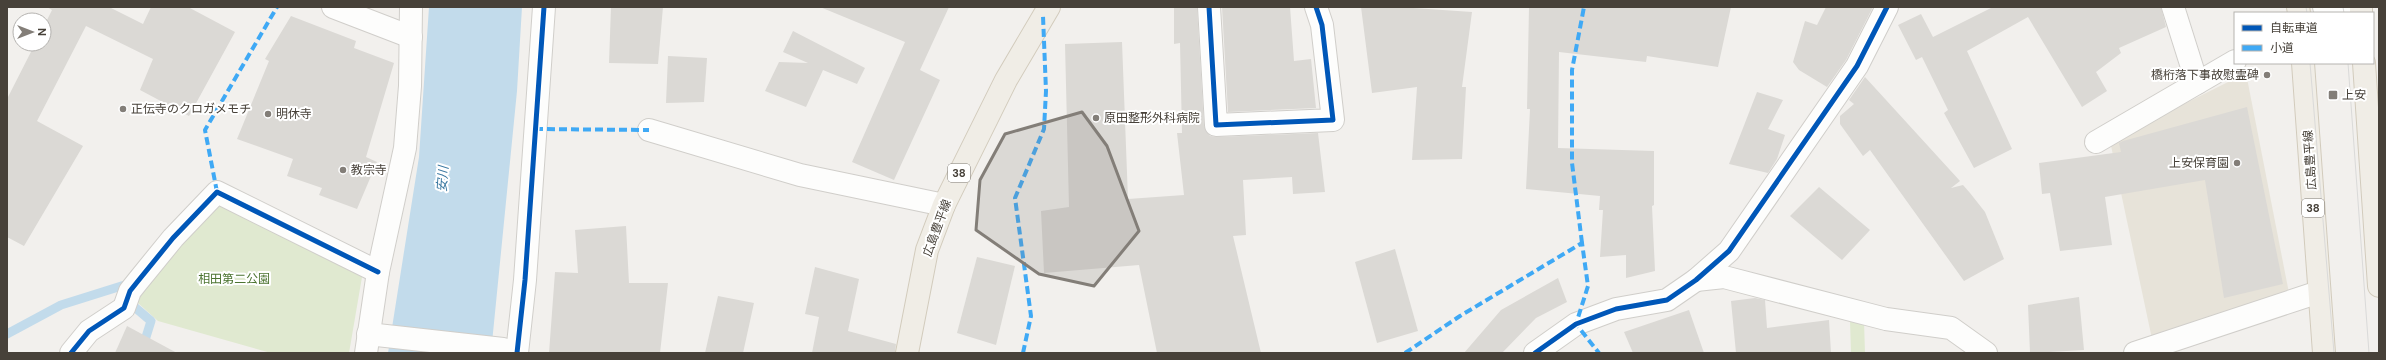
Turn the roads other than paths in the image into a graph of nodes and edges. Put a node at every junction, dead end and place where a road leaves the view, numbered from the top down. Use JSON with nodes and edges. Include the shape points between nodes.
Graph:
{"nodes":[{"id":1,"x":333,"y":7,"type":"edge"},
{"id":2,"x":410,"y":7,"type":"edge"},
{"id":3,"x":544,"y":7,"type":"edge"},
{"id":4,"x":1049,"y":7,"type":"edge"},
{"id":5,"x":1209,"y":7,"type":"edge"},
{"id":6,"x":1316,"y":7,"type":"edge"},
{"id":7,"x":1887,"y":7,"type":"edge"},
{"id":8,"x":2173,"y":7,"type":"edge"},
{"id":9,"x":2324,"y":7,"type":"edge"},
{"id":10,"x":2342,"y":12,"type":"edge"},
{"id":11,"x":411,"y":37,"type":"junction"},
{"id":12,"x":2234,"y":62,"type":"edge"},
{"id":13,"x":2303,"y":64,"type":"edge"},
{"id":14,"x":2364,"y":64,"type":"edge"},
{"id":15,"x":2197,"y":83,"type":"junction"},
{"id":16,"x":649,"y":130,"type":"dead end"},
{"id":17,"x":2096,"y":142,"type":"dead end"},
{"id":18,"x":944,"y":205,"type":"junction"},
{"id":19,"x":378,"y":272,"type":"junction"},
{"id":20,"x":1696,"y":280,"type":"junction"},
{"id":21,"x":2379,"y":286,"type":"edge"},
{"id":22,"x":2319,"y":292,"type":"junction"},
{"id":23,"x":367,"y":344,"type":"edge"},
{"id":24,"x":508,"y":352,"type":"edge"},
{"id":25,"x":71,"y":353,"type":"edge"},
{"id":26,"x":907,"y":353,"type":"edge"},
{"id":27,"x":1535,"y":353,"type":"edge"},
{"id":28,"x":1986,"y":353,"type":"edge"},
{"id":29,"x":2135,"y":353,"type":"edge"},
{"id":30,"x":2324,"y":353,"type":"edge"}],
"edges":[{"from":1,"to":11,"type":"street"},
{"from":2,"to":11,"type":"street"},
{"from":3,"to":24,"type":"street","via":[[525,280],[513,312]]},
{"from":4,"to":18,"type":"main road","name":"広島豊平線","number":"38","via":[[1006,80]]},
{"from":5,"to":6,"type":"street","via":[[1216,125],[1333,120],[1322,26]]},
{"from":7,"to":20,"type":"street","via":[[1857,66],[1745,231],[1729,251]]},
{"from":8,"to":15,"type":"street"},
{"from":9,"to":10,"type":"street"},
{"from":11,"to":19,"type":"street","via":[[405,148]]},
{"from":12,"to":15,"type":"street"},
{"from":13,"to":22,"type":"main road","name":"広島豊平線","number":"38"},
{"from":14,"to":21,"type":"main road"},
{"from":15,"to":17,"type":"street"},
{"from":16,"to":18,"type":"street","via":[[800,175]]},
{"from":18,"to":26,"type":"main road","name":"広島豊平線","number":"38","via":[[927,250]]},
{"from":19,"to":23,"type":"street"},
{"from":19,"to":25,"type":"street","via":[[217,192],[173,238],[138,281],[130,291],[124,308],[89,331]]},
{"from":20,"to":27,"type":"street","via":[[1667,300],[1616,309],[1576,324]]},
{"from":20,"to":28,"type":"street","via":[[1724,277],[1886,319],[1952,328]]},
{"from":22,"to":29,"type":"street"},
{"from":22,"to":30,"type":"main road","name":"広島豊平線","number":"38"},
{"from":23,"to":24,"type":"street"}]}
